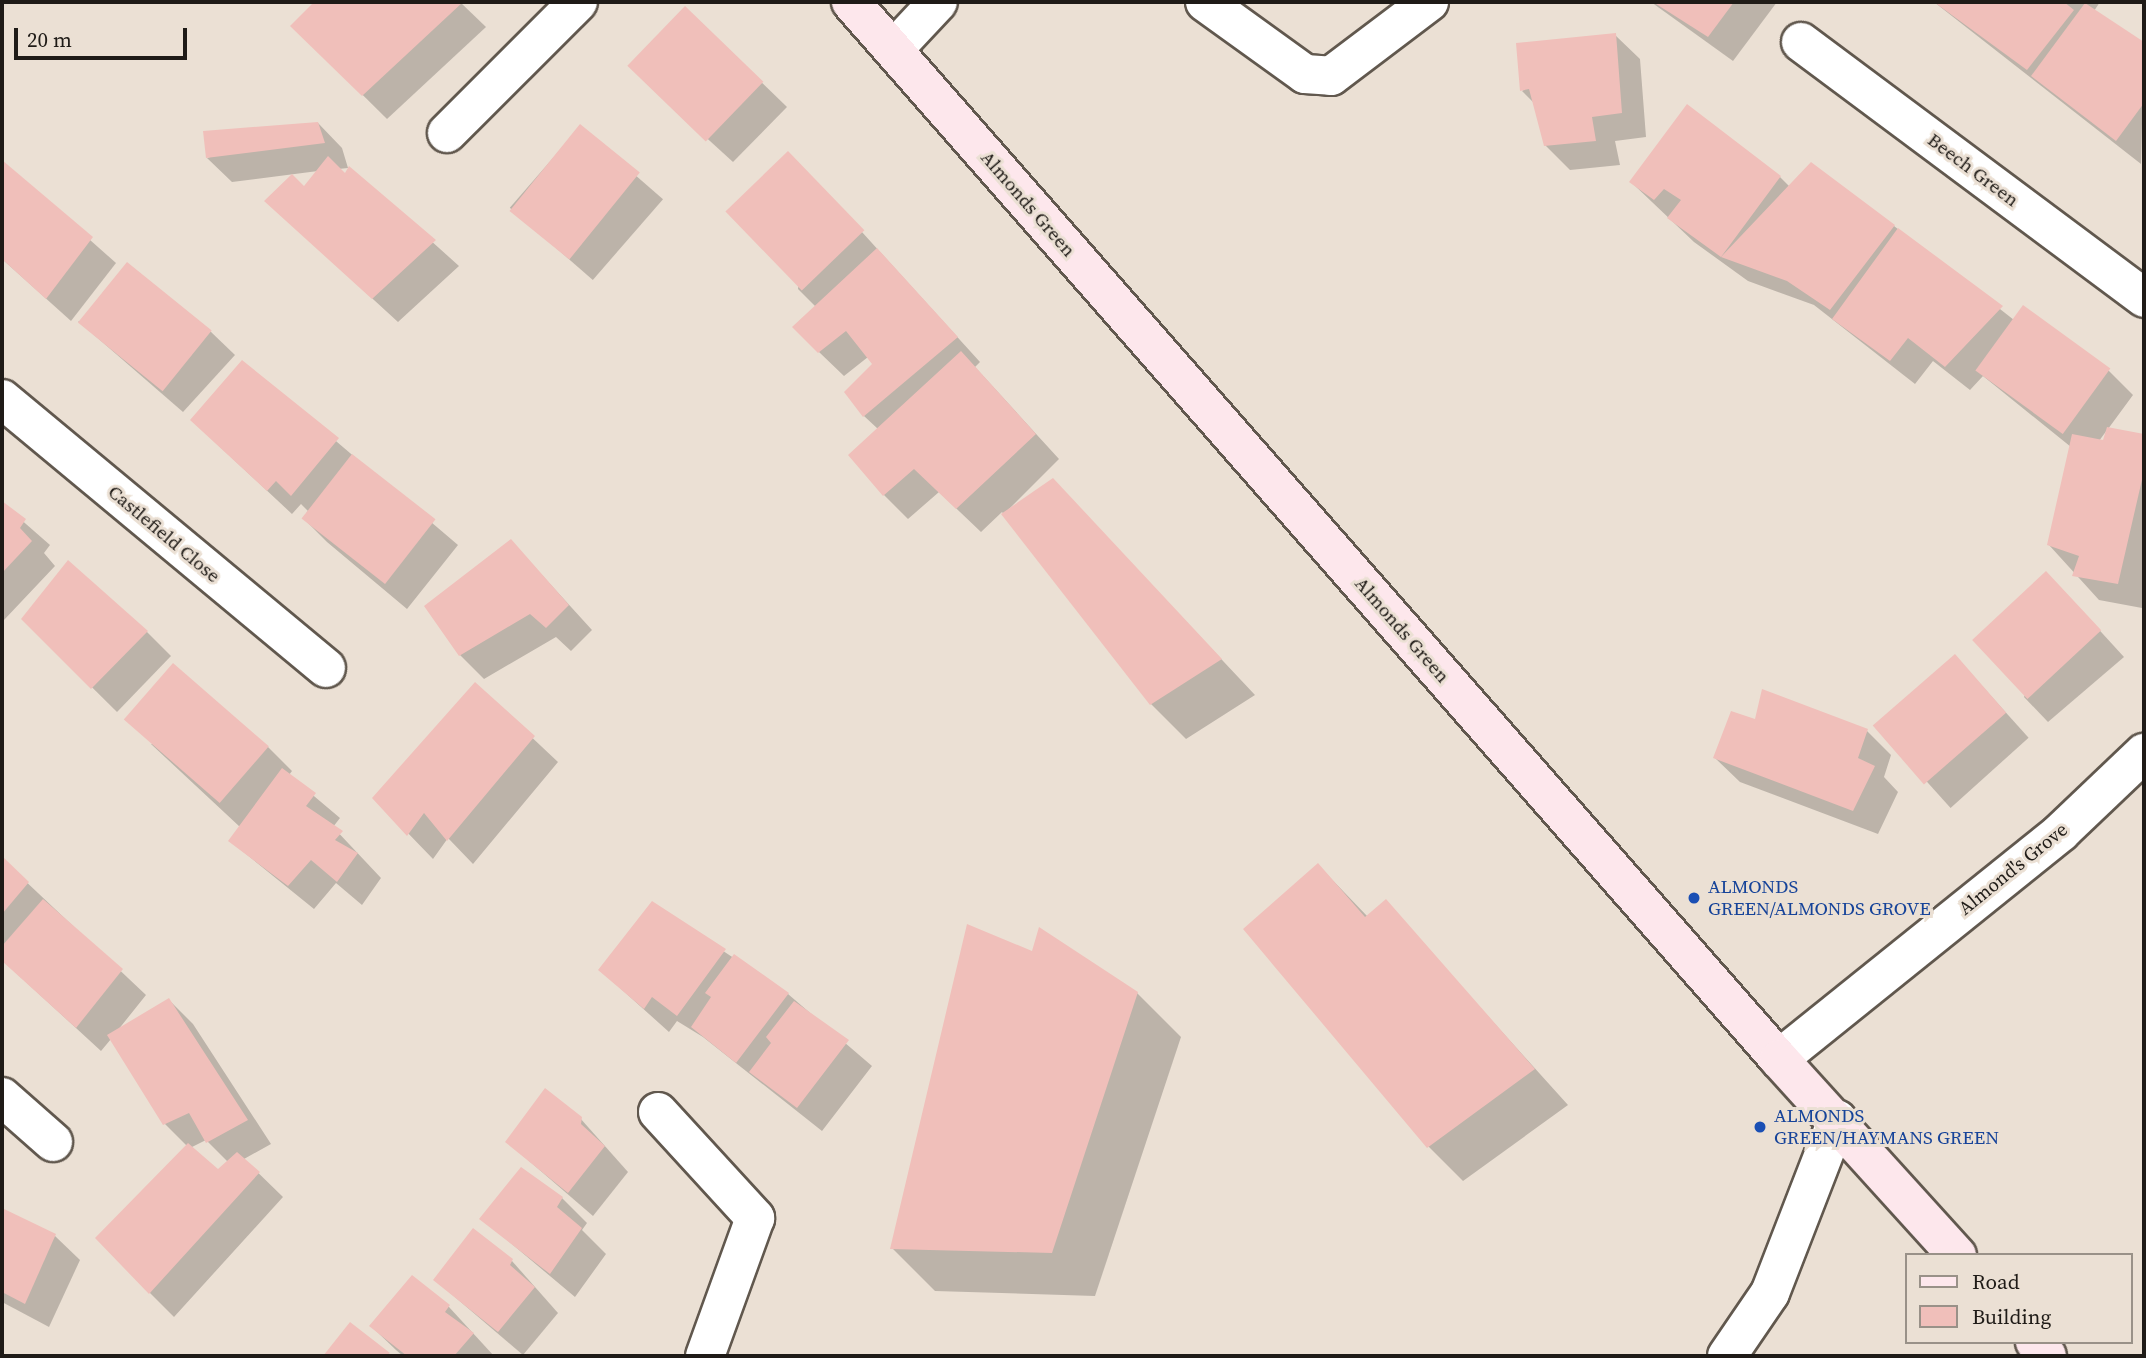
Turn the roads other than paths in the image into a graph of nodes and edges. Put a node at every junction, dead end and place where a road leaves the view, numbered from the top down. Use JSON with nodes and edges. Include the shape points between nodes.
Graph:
{"nodes":[{"id":1,"x":578,"y":2,"type":"edge"},
{"id":2,"x":851,"y":2,"type":"edge"},
{"id":3,"x":938,"y":2,"type":"edge"},
{"id":4,"x":1205,"y":2,"type":"edge"},
{"id":5,"x":1429,"y":2,"type":"edge"},
{"id":6,"x":1801,"y":42,"type":"dead end"},
{"id":7,"x":894,"y":49,"type":"junction"},
{"id":8,"x":447,"y":133,"type":"dead end"},
{"id":9,"x":2144,"y":298,"type":"edge"},
{"id":10,"x":2,"y":399,"type":"edge"},
{"id":11,"x":326,"y":668,"type":"dead end"},
{"id":12,"x":2144,"y":753,"type":"edge"},
{"id":13,"x":1779,"y":1059,"type":"junction"},
{"id":14,"x":2,"y":1097,"type":"edge"},
{"id":15,"x":658,"y":1112,"type":"dead end"},
{"id":16,"x":1838,"y":1120,"type":"junction"},
{"id":17,"x":53,"y":1142,"type":"dead end"},
{"id":18,"x":1955,"y":1253,"type":"edge"},
{"id":19,"x":705,"y":1356,"type":"edge"},
{"id":20,"x":1727,"y":1356,"type":"edge"}],
"edges":[{"from":1,"to":8,"type":"street"},
{"from":2,"to":7,"type":"street","name":"Almonds Green"},
{"from":3,"to":7,"type":"street"},
{"from":4,"to":5,"type":"street","via":[[1306,74],[1331,76]]},
{"from":6,"to":9,"type":"street","name":"Beech Green"},
{"from":7,"to":13,"type":"street","name":"Almonds Green"},
{"from":10,"to":11,"type":"street","name":"Castlefield Close"},
{"from":12,"to":13,"type":"street","name":"Almond's Grove","via":[[2061,832]]},
{"from":13,"to":16,"type":"street","name":"Almonds Green"},
{"from":14,"to":17,"type":"street"},
{"from":15,"to":19,"type":"street","via":[[755,1218]]},
{"from":16,"to":18,"type":"street","name":"Almonds Green"},
{"from":16,"to":20,"type":"street","via":[[1770,1293]]}]}
